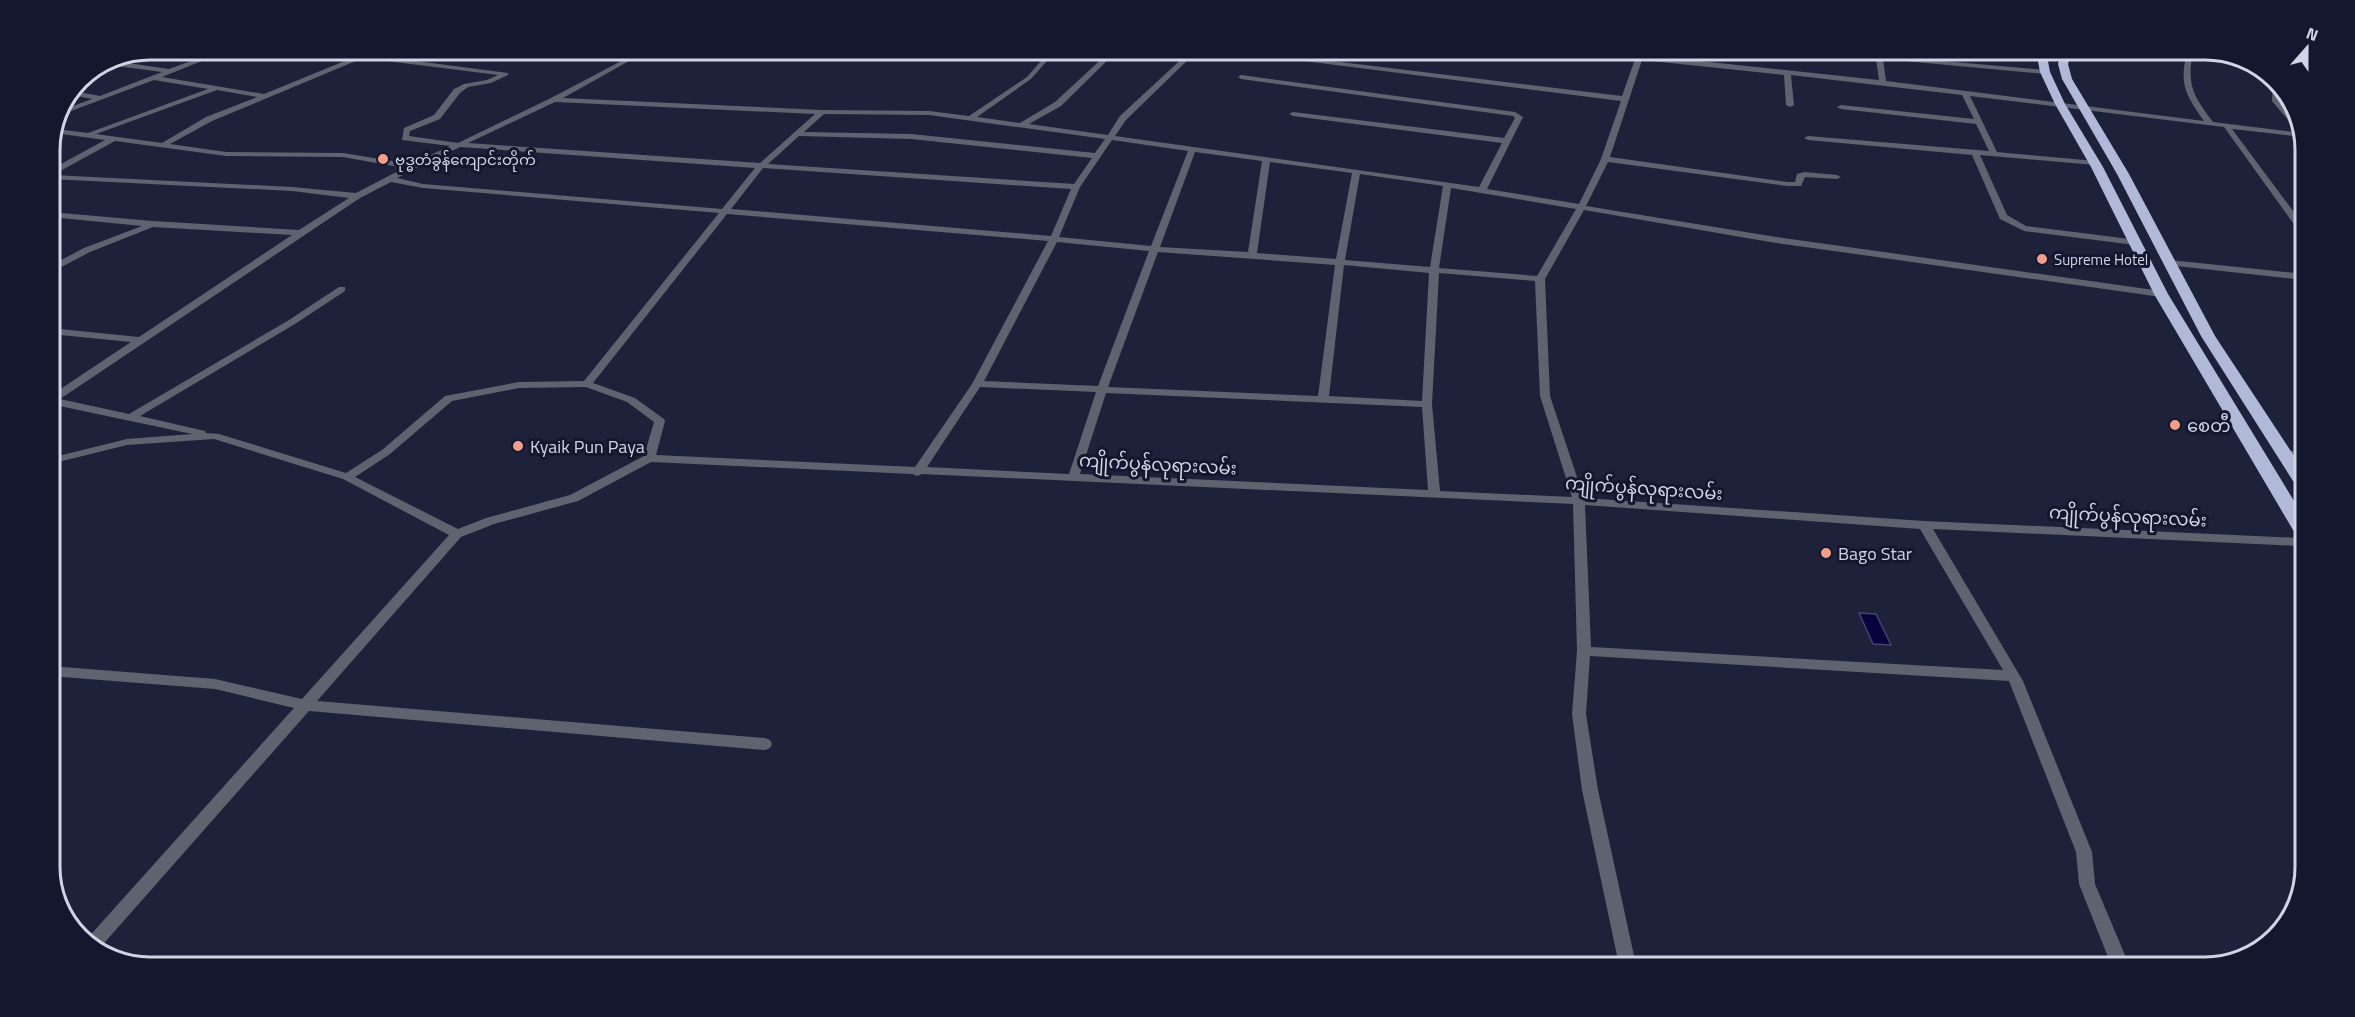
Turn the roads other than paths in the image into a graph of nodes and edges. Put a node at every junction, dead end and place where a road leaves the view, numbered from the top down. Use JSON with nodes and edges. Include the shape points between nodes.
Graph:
{"nodes":[{"id":1,"x":200,"y":60,"type":"edge"},
{"id":2,"x":354,"y":60,"type":"edge"},
{"id":3,"x":396,"y":60,"type":"edge"},
{"id":4,"x":624,"y":60,"type":"edge"},
{"id":5,"x":1045,"y":60,"type":"edge"},
{"id":6,"x":1105,"y":60,"type":"edge"},
{"id":7,"x":1185,"y":60,"type":"edge"},
{"id":8,"x":1302,"y":60,"type":"edge"},
{"id":9,"x":1640,"y":60,"type":"edge"},
{"id":10,"x":1675,"y":60,"type":"edge"},
{"id":11,"x":1880,"y":60,"type":"edge"},
{"id":12,"x":1920,"y":60,"type":"edge"},
{"id":13,"x":2043,"y":60,"type":"edge"},
{"id":14,"x":2064,"y":60,"type":"edge"},
{"id":15,"x":2188,"y":60,"type":"edge"},
{"id":16,"x":122,"y":65,"type":"edge"},
{"id":17,"x":169,"y":72,"type":"junction"},
{"id":18,"x":2045,"y":72,"type":"junction"},
{"id":19,"x":1786,"y":73,"type":"junction"},
{"id":20,"x":1241,"y":77,"type":"dead end"},
{"id":21,"x":154,"y":78,"type":"junction"},
{"id":22,"x":1883,"y":83,"type":"junction"},
{"id":23,"x":217,"y":88,"type":"junction"},
{"id":24,"x":1965,"y":93,"type":"junction"},
{"id":25,"x":79,"y":94,"type":"edge"},
{"id":26,"x":2276,"y":94,"type":"edge"},
{"id":27,"x":267,"y":96,"type":"junction"},
{"id":28,"x":101,"y":98,"type":"junction"},
{"id":29,"x":1626,"y":99,"type":"junction"},
{"id":30,"x":554,"y":100,"type":"junction"},
{"id":31,"x":2060,"y":104,"type":"junction"},
{"id":32,"x":1790,"y":105,"type":"dead end"},
{"id":33,"x":1841,"y":107,"type":"dead end"},
{"id":34,"x":69,"y":110,"type":"edge"},
{"id":35,"x":2087,"y":110,"type":"junction"},
{"id":36,"x":822,"y":112,"type":"junction"},
{"id":37,"x":1293,"y":114,"type":"dead end"},
{"id":38,"x":2288,"y":114,"type":"edge"},
{"id":39,"x":970,"y":119,"type":"junction"},
{"id":40,"x":1979,"y":122,"type":"junction"},
{"id":41,"x":2210,"y":123,"type":"junction"},
{"id":42,"x":2226,"y":125,"type":"junction"},
{"id":43,"x":1021,"y":126,"type":"junction"},
{"id":44,"x":62,"y":132,"type":"edge"},
{"id":45,"x":800,"y":134,"type":"junction"},
{"id":46,"x":2293,"y":134,"type":"edge"},
{"id":47,"x":88,"y":135,"type":"junction"},
{"id":48,"x":116,"y":137,"type":"junction"},
{"id":49,"x":1808,"y":138,"type":"dead end"},
{"id":50,"x":1110,"y":139,"type":"junction"},
{"id":51,"x":1506,"y":141,"type":"junction"},
{"id":52,"x":165,"y":144,"type":"junction"},
{"id":53,"x":459,"y":145,"type":"junction"},
{"id":54,"x":1192,"y":150,"type":"junction"},
{"id":55,"x":1975,"y":152,"type":"junction"},
{"id":56,"x":1994,"y":154,"type":"junction"},
{"id":57,"x":1097,"y":156,"type":"junction"},
{"id":58,"x":1605,"y":159,"type":"junction"},
{"id":59,"x":1266,"y":160,"type":"junction"},
{"id":60,"x":2095,"y":163,"type":"junction"},
{"id":61,"x":412,"y":167,"type":"junction"},
{"id":62,"x":760,"y":167,"type":"junction"},
{"id":63,"x":60,"y":169,"type":"edge"},
{"id":64,"x":1356,"y":172,"type":"junction"},
{"id":65,"x":60,"y":176,"type":"edge"},
{"id":66,"x":1837,"y":177,"type":"dead end"},
{"id":67,"x":390,"y":179,"type":"junction"},
{"id":68,"x":1447,"y":184,"type":"junction"},
{"id":69,"x":1076,"y":187,"type":"junction"},
{"id":70,"x":1482,"y":190,"type":"junction"},
{"id":71,"x":357,"y":196,"type":"junction"},
{"id":72,"x":1582,"y":206,"type":"junction"},
{"id":73,"x":722,"y":212,"type":"junction"},
{"id":74,"x":60,"y":215,"type":"edge"},
{"id":75,"x":2295,"y":220,"type":"edge"},
{"id":76,"x":153,"y":224,"type":"junction"},
{"id":77,"x":299,"y":233,"type":"junction"},
{"id":78,"x":1054,"y":239,"type":"junction"},
{"id":79,"x":2135,"y":242,"type":"junction"},
{"id":80,"x":1154,"y":249,"type":"junction"},
{"id":81,"x":1252,"y":255,"type":"junction"},
{"id":82,"x":1340,"y":263,"type":"junction"},
{"id":83,"x":2170,"y":263,"type":"junction"},
{"id":84,"x":60,"y":265,"type":"edge"},
{"id":85,"x":1434,"y":272,"type":"junction"},
{"id":86,"x":2295,"y":276,"type":"edge"},
{"id":87,"x":1540,"y":279,"type":"junction"},
{"id":88,"x":342,"y":289,"type":"dead end"},
{"id":89,"x":2161,"y":294,"type":"junction"},
{"id":90,"x":60,"y":332,"type":"edge"},
{"id":91,"x":139,"y":340,"type":"junction"},
{"id":92,"x":587,"y":384,"type":"junction"},
{"id":93,"x":977,"y":384,"type":"junction"},
{"id":94,"x":1102,"y":389,"type":"junction"},
{"id":95,"x":60,"y":394,"type":"edge"},
{"id":96,"x":1323,"y":399,"type":"junction"},
{"id":97,"x":60,"y":403,"type":"edge"},
{"id":98,"x":1427,"y":404,"type":"junction"},
{"id":99,"x":130,"y":418,"type":"junction"},
{"id":100,"x":215,"y":436,"type":"junction"},
{"id":101,"x":2284,"y":453,"type":"junction"},
{"id":102,"x":2295,"y":454,"type":"edge"},
{"id":103,"x":60,"y":459,"type":"edge"},
{"id":104,"x":649,"y":459,"type":"junction"},
{"id":105,"x":2295,"y":470,"type":"edge"},
{"id":106,"x":917,"y":473,"type":"junction"},
{"id":107,"x":347,"y":477,"type":"junction"},
{"id":108,"x":1073,"y":478,"type":"junction"},
{"id":109,"x":1434,"y":494,"type":"junction"},
{"id":110,"x":1579,"y":501,"type":"junction"},
{"id":111,"x":2295,"y":518,"type":"edge"},
{"id":112,"x":1924,"y":525,"type":"junction"},
{"id":113,"x":457,"y":534,"type":"junction"},
{"id":114,"x":2295,"y":542,"type":"edge"},
{"id":115,"x":1584,"y":651,"type":"junction"},
{"id":116,"x":60,"y":672,"type":"edge"},
{"id":117,"x":2013,"y":676,"type":"junction"},
{"id":118,"x":305,"y":705,"type":"junction"},
{"id":119,"x":765,"y":744,"type":"dead end"},
{"id":120,"x":97,"y":940,"type":"edge"},
{"id":121,"x":1625,"y":957,"type":"edge"},
{"id":122,"x":2117,"y":957,"type":"edge"}],
"edges":[{"from":1,"to":17,"type":"street"},
{"from":2,"to":27,"type":"street"},
{"from":3,"to":53,"type":"street","via":[[506,74],[489,82],[466,85],[437,117],[407,130],[405,138]]},
{"from":4,"to":30,"type":"street"},
{"from":5,"to":39,"type":"street","via":[[1029,78]]},
{"from":6,"to":43,"type":"street","via":[[1058,104]]},
{"from":7,"to":50,"type":"street","via":[[1123,118]]},
{"from":8,"to":29,"type":"street"},
{"from":9,"to":29,"type":"street"},
{"from":10,"to":19,"type":"street"},
{"from":11,"to":22,"type":"street"},
{"from":12,"to":18,"type":"street"},
{"from":13,"to":18,"type":"highway"},
{"from":14,"to":35,"type":"highway","via":[[2067,79]]},
{"from":15,"to":41,"type":"street","via":[[2184,75],[2191,96]]},
{"from":16,"to":17,"type":"street"},
{"from":17,"to":21,"type":"street"},
{"from":18,"to":31,"type":"highway"},
{"from":19,"to":22,"type":"street"},
{"from":19,"to":32,"type":"street"},
{"from":20,"to":51,"type":"street","via":[[1515,114],[1519,117]]},
{"from":21,"to":23,"type":"street"},
{"from":21,"to":28,"type":"street"},
{"from":22,"to":24,"type":"street"},
{"from":23,"to":27,"type":"street"},
{"from":23,"to":47,"type":"street"},
{"from":24,"to":31,"type":"street"},
{"from":24,"to":40,"type":"street"},
{"from":25,"to":28,"type":"street"},
{"from":26,"to":38,"type":"street","via":[[2276,101]]},
{"from":27,"to":52,"type":"street","via":[[209,119]]},
{"from":28,"to":34,"type":"street"},
{"from":29,"to":58,"type":"street"},
{"from":30,"to":36,"type":"street"},
{"from":30,"to":53,"type":"street"},
{"from":31,"to":35,"type":"street"},
{"from":31,"to":60,"type":"highway"},
{"from":33,"to":40,"type":"street"},
{"from":35,"to":41,"type":"street"},
{"from":35,"to":83,"type":"highway"},
{"from":36,"to":39,"type":"street","via":[[929,113]]},
{"from":36,"to":45,"type":"street"},
{"from":37,"to":51,"type":"street"},
{"from":39,"to":43,"type":"street"},
{"from":40,"to":56,"type":"street"},
{"from":41,"to":42,"type":"street"},
{"from":42,"to":46,"type":"street"},
{"from":42,"to":75,"type":"street"},
{"from":43,"to":50,"type":"street"},
{"from":44,"to":47,"type":"street"},
{"from":45,"to":57,"type":"street","via":[[938,137]]},
{"from":45,"to":62,"type":"street"},
{"from":47,"to":48,"type":"street"},
{"from":48,"to":52,"type":"street"},
{"from":48,"to":63,"type":"street"},
{"from":49,"to":55,"type":"street"},
{"from":50,"to":54,"type":"street"},
{"from":50,"to":57,"type":"street"},
{"from":51,"to":70,"type":"street"},
{"from":52,"to":61,"type":"street","via":[[226,154],[343,155]]},
{"from":53,"to":61,"type":"street"},
{"from":53,"to":62,"type":"street"},
{"from":54,"to":59,"type":"street"},
{"from":54,"to":80,"type":"street"},
{"from":55,"to":56,"type":"street"},
{"from":55,"to":79,"type":"street","via":[[2003,218],[2009,222],[2024,228]]},
{"from":56,"to":60,"type":"street"},
{"from":57,"to":69,"type":"street"},
{"from":58,"to":66,"type":"street","via":[[1787,184],[1798,184],[1804,174]]},
{"from":58,"to":72,"type":"street"},
{"from":59,"to":64,"type":"street"},
{"from":59,"to":81,"type":"street"},
{"from":60,"to":79,"type":"highway"},
{"from":61,"to":67,"type":"street"},
{"from":62,"to":69,"type":"street"},
{"from":62,"to":73,"type":"street"},
{"from":64,"to":68,"type":"street"},
{"from":64,"to":82,"type":"street"},
{"from":65,"to":71,"type":"street"},
{"from":67,"to":71,"type":"street"},
{"from":67,"to":73,"type":"street","via":[[423,186]]},
{"from":68,"to":70,"type":"street"},
{"from":68,"to":85,"type":"street"},
{"from":69,"to":78,"type":"street"},
{"from":70,"to":72,"type":"street"},
{"from":71,"to":77,"type":"street"},
{"from":72,"to":87,"type":"street"},
{"from":72,"to":89,"type":"street","via":[[1922,262]]},
{"from":73,"to":78,"type":"street"},
{"from":73,"to":92,"type":"street"},
{"from":74,"to":76,"type":"street"},
{"from":76,"to":77,"type":"street"},
{"from":76,"to":84,"type":"street"},
{"from":77,"to":91,"type":"street"},
{"from":78,"to":80,"type":"street"},
{"from":78,"to":93,"type":"street"},
{"from":79,"to":89,"type":"highway"},
{"from":80,"to":81,"type":"street"},
{"from":80,"to":94,"type":"street"},
{"from":81,"to":82,"type":"street"},
{"from":82,"to":85,"type":"street"},
{"from":82,"to":96,"type":"street"},
{"from":83,"to":86,"type":"street"},
{"from":83,"to":101,"type":"highway","via":[[2208,336]]},
{"from":85,"to":87,"type":"street"},
{"from":85,"to":98,"type":"street"},
{"from":87,"to":110,"type":"street","via":[[1545,396]]},
{"from":88,"to":99,"type":"street"},
{"from":89,"to":111,"type":"highway"},
{"from":90,"to":91,"type":"street"},
{"from":91,"to":95,"type":"street"},
{"from":92,"to":104,"type":"street","via":[[630,400],[660,421]]},
{"from":92,"to":107,"type":"street","via":[[519,385],[449,398],[386,452]]},
{"from":93,"to":94,"type":"street"},
{"from":93,"to":106,"type":"street"},
{"from":94,"to":96,"type":"street"},
{"from":94,"to":108,"type":"street"},
{"from":96,"to":98,"type":"street"},
{"from":97,"to":99,"type":"street"},
{"from":98,"to":109,"type":"street"},
{"from":99,"to":100,"type":"street"},
{"from":100,"to":103,"type":"street","via":[[127,442]]},
{"from":100,"to":107,"type":"street"},
{"from":101,"to":102,"type":"street"},
{"from":101,"to":105,"type":"highway"},
{"from":104,"to":106,"type":"street","name":"ကျိုက်ပွန်လုရားလမ်း"},
{"from":104,"to":113,"type":"street","via":[[574,498]]},
{"from":106,"to":108,"type":"street","name":"ကျိုက်ပွန်လုရားလမ်း"},
{"from":107,"to":113,"type":"street"},
{"from":108,"to":109,"type":"street","name":"ကျိုက်ပွန်လုရားလမ်း"},
{"from":109,"to":110,"type":"street","name":"ကျိုက်ပွန်လုရားလမ်း"},
{"from":110,"to":112,"type":"street","name":"ကျိုက်ပွန်လုရားလမ်း"},
{"from":110,"to":115,"type":"street"},
{"from":112,"to":114,"type":"street","name":"ကျိုက်ပွန်လုရားလမ်း"},
{"from":112,"to":117,"type":"street"},
{"from":113,"to":118,"type":"street"},
{"from":115,"to":117,"type":"street"},
{"from":115,"to":121,"type":"street","via":[[1579,714],[1590,790]]},
{"from":116,"to":118,"type":"street","via":[[215,684]]},
{"from":117,"to":122,"type":"street","via":[[2084,852],[2087,884]]},
{"from":118,"to":119,"type":"street"},
{"from":118,"to":120,"type":"street"}]}
